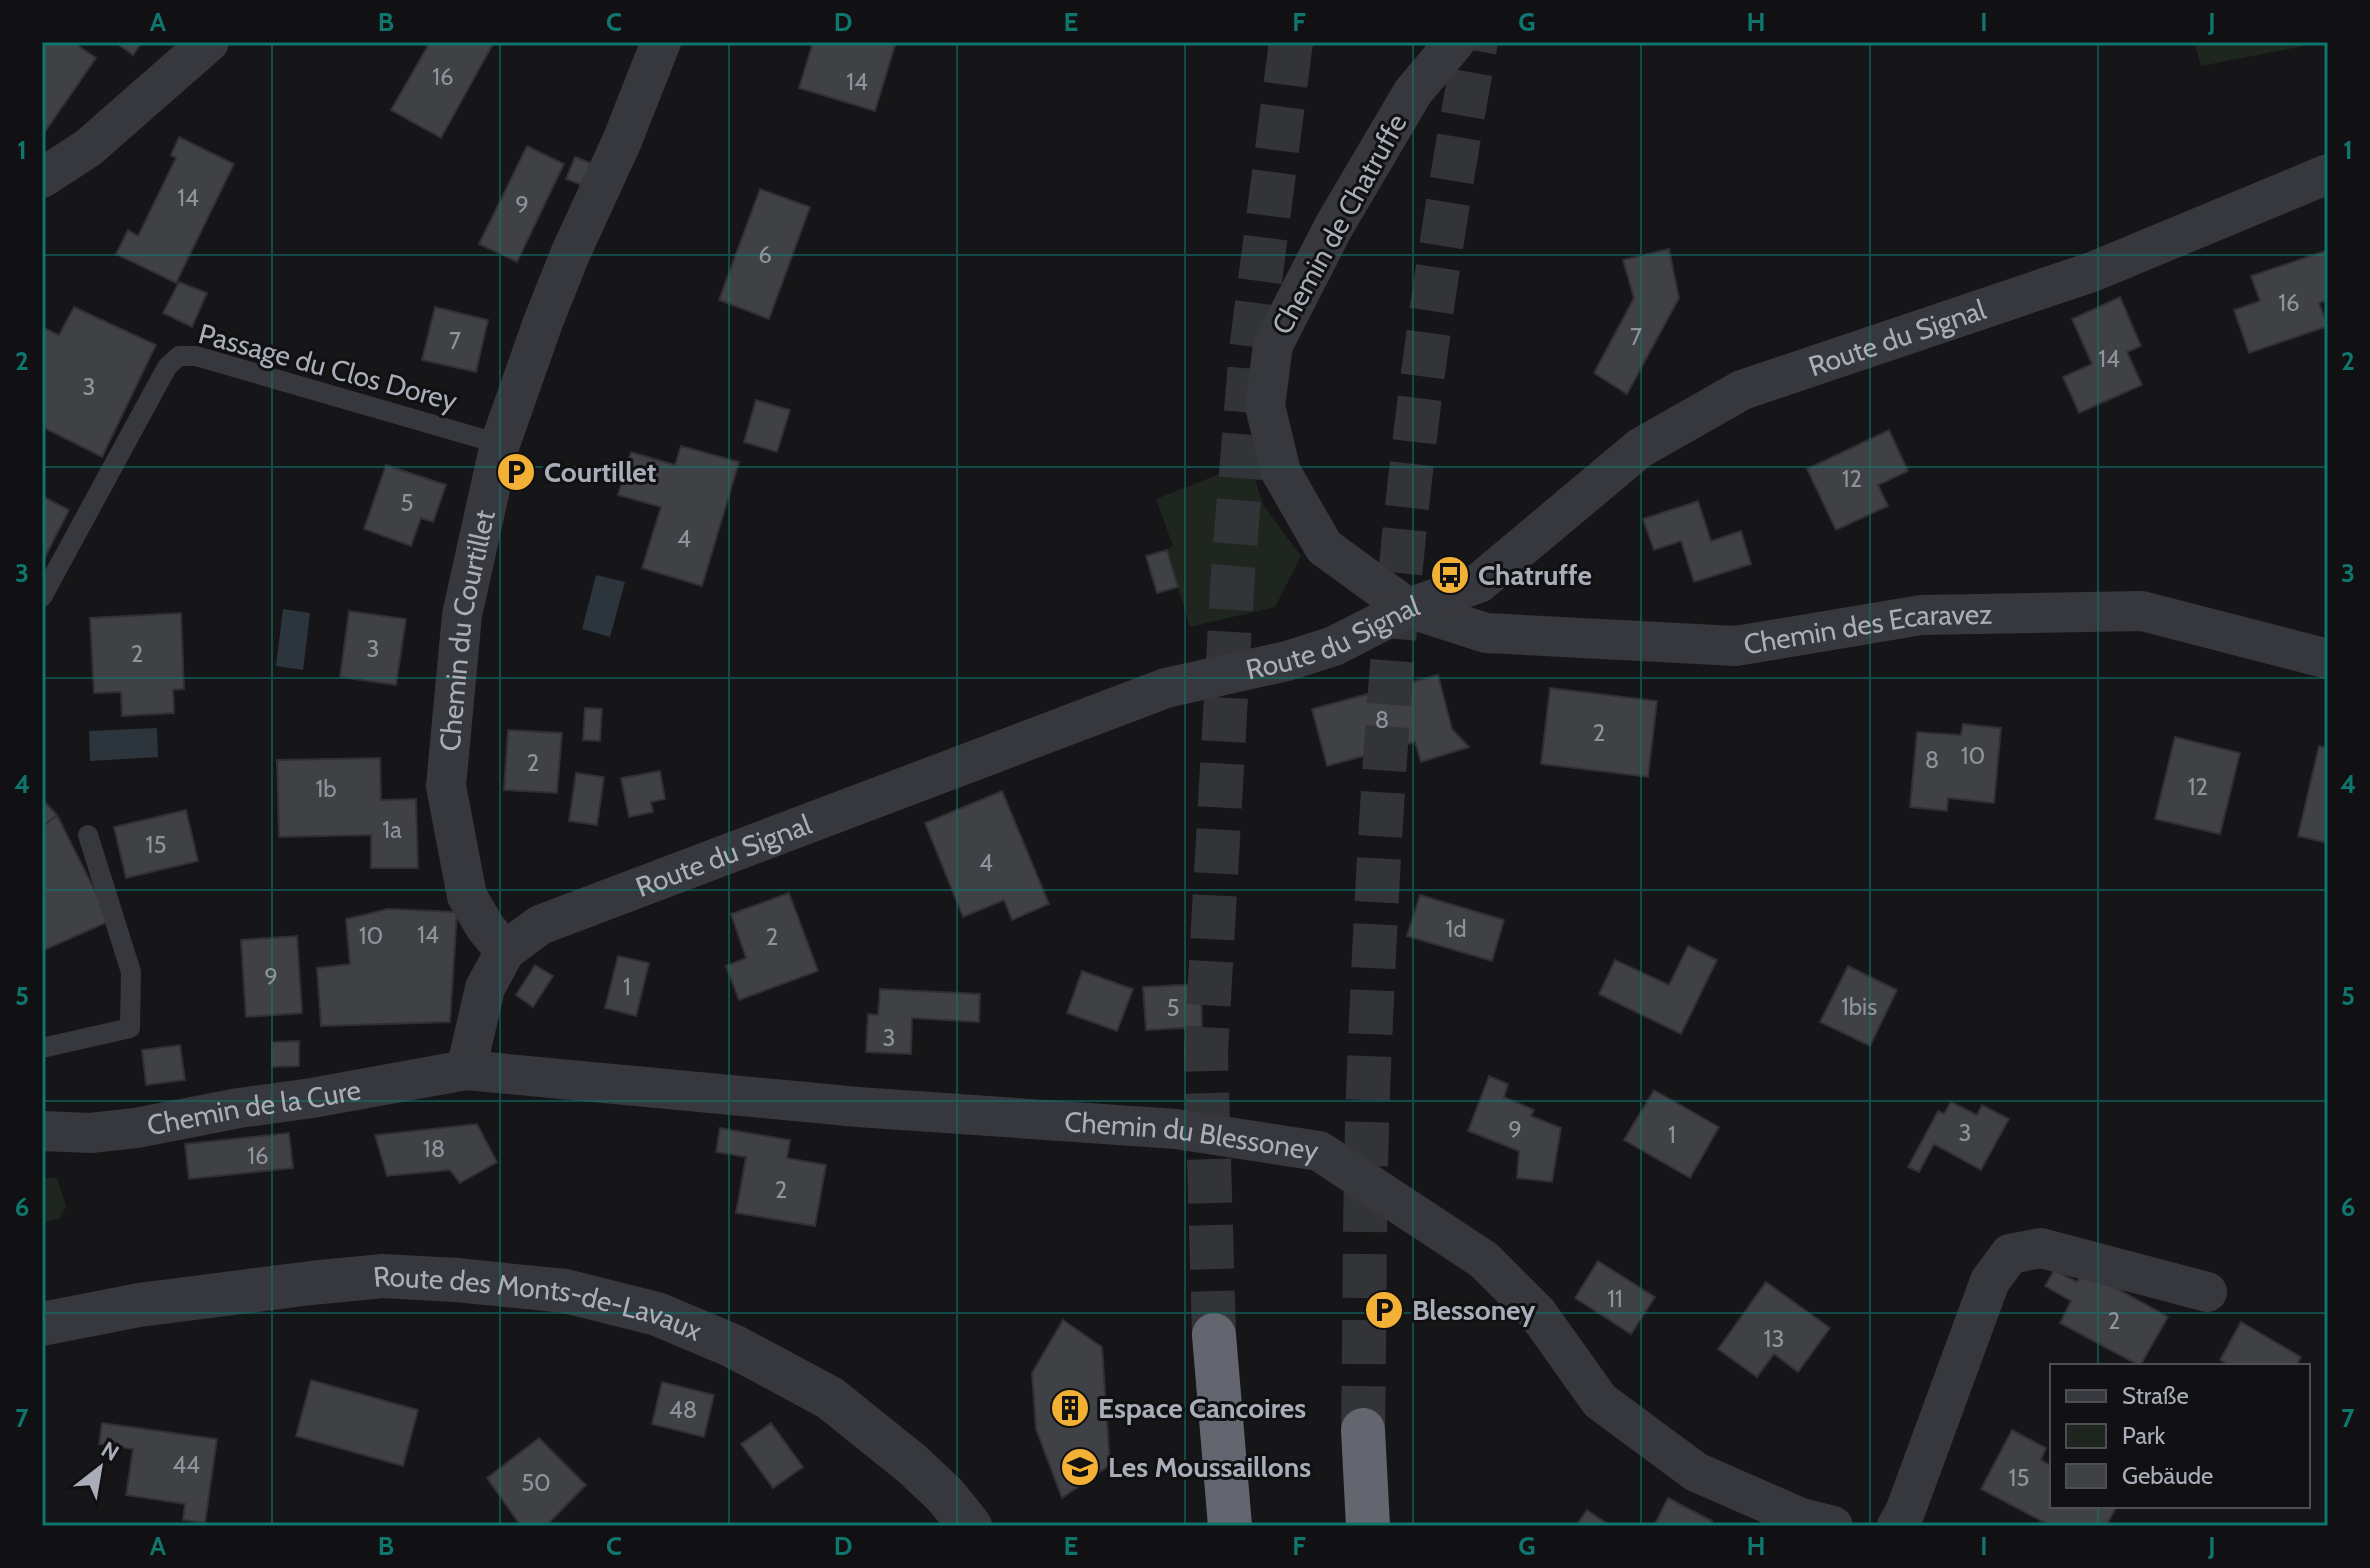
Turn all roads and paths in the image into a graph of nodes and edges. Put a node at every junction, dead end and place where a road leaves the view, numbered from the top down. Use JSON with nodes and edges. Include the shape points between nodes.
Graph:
{"nodes":[{"id":1,"x":209,"y":42,"type":"edge"},
{"id":2,"x":661,"y":42,"type":"edge"},
{"id":3,"x":1455,"y":42,"type":"edge"},
{"id":4,"x":2328,"y":174,"type":"edge"},
{"id":5,"x":42,"y":178,"type":"edge"},
{"id":6,"x":500,"y":444,"type":"junction"},
{"id":7,"x":42,"y":597,"type":"edge"},
{"id":8,"x":1408,"y":608,"type":"junction"},
{"id":9,"x":2328,"y":659,"type":"edge"},
{"id":10,"x":88,"y":835,"type":"dead end"},
{"id":11,"x":505,"y":951,"type":"junction"},
{"id":12,"x":42,"y":1048,"type":"edge"},
{"id":13,"x":466,"y":1070,"type":"junction"},
{"id":14,"x":42,"y":1131,"type":"edge"},
{"id":15,"x":2207,"y":1292,"type":"dead end"},
{"id":16,"x":42,"y":1324,"type":"edge"},
{"id":17,"x":1214,"y":1335,"type":"tunnel mouth"},
{"id":18,"x":1363,"y":1430,"type":"tunnel mouth"},
{"id":19,"x":970,"y":1526,"type":"edge"},
{"id":20,"x":1230,"y":1526,"type":"edge"},
{"id":21,"x":1368,"y":1526,"type":"edge"},
{"id":22,"x":1833,"y":1526,"type":"edge"},
{"id":23,"x":1897,"y":1526,"type":"edge"}],
"edges":[{"from":1,"to":5,"type":"street","via":[[88,148]]},
{"from":2,"to":6,"type":"street","name":"Chemin du Courtillet","via":[[554,295]]},
{"from":3,"to":8,"type":"street","name":"Chemin de Chatruffe","via":[[1413,92],[1334,226],[1273,345],[1265,406],[1281,472],[1324,547]]},
{"from":4,"to":8,"type":"street","name":"Route du Signal","via":[[2092,272],[1742,390],[1640,448],[1479,583]]},
{"from":6,"to":7,"type":"lane","name":"Passage du Clos Dorey","via":[[196,356],[179,356],[167,367]]},
{"from":6,"to":11,"type":"street","name":"Chemin du Courtillet","via":[[462,615],[446,786],[467,896]]},
{"from":8,"to":9,"type":"street","name":"Chemin des Ecaravez","via":[[1486,633],[1736,646],[1921,615],[2142,611]]},
{"from":8,"to":11,"type":"street","name":"Route du Signal","via":[[1334,646],[1166,688],[606,899],[540,925]]},
{"from":10,"to":12,"type":"lane","via":[[131,972],[130,1028]]},
{"from":11,"to":13,"type":"street","name":"Route du Signal","via":[[485,988]]},
{"from":13,"to":14,"type":"street","name":"Chemin de la Cure","via":[[136,1128]]},
{"from":13,"to":22,"type":"street","name":"Chemin du Blessoney","via":[[858,1107],[1176,1129],[1319,1151],[1484,1260],[1538,1314],[1600,1401],[1696,1472],[1801,1518]]},
{"from":15,"to":23,"type":"street","via":[[2041,1248],[2010,1254],[1990,1281]]},
{"from":16,"to":19,"type":"street","name":"Route des Monts-de-Lavaux","via":[[139,1305],[383,1276],[565,1291],[657,1314],[733,1346],[830,1398],[912,1464]]},
{"from":17,"to":20,"type":"highway"},
{"from":18,"to":21,"type":"highway"}]}
